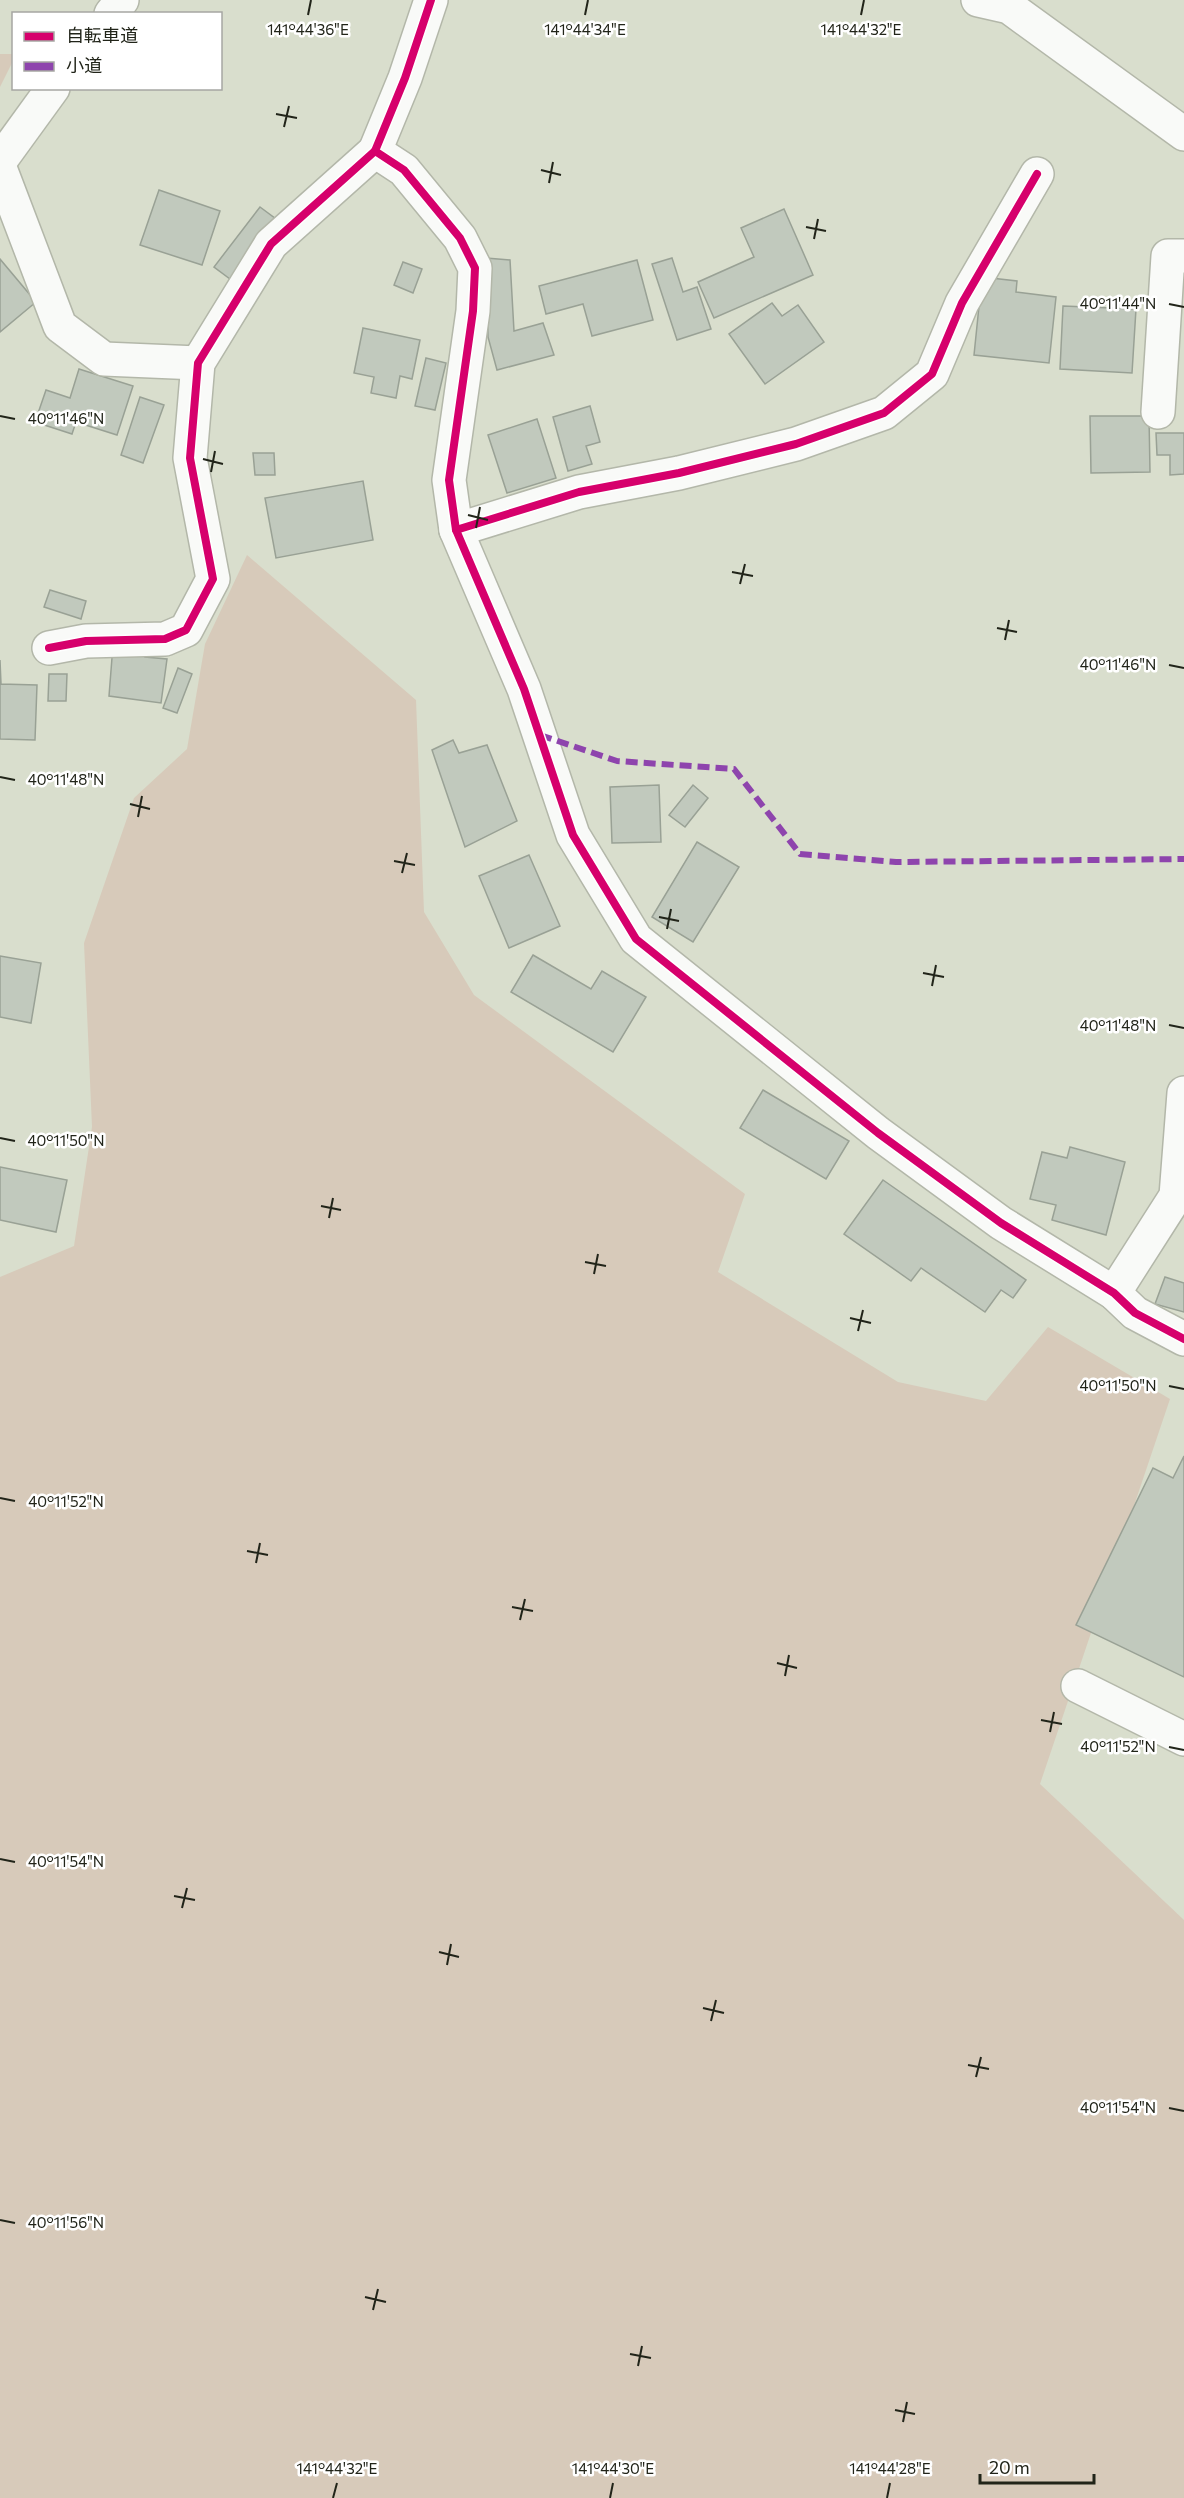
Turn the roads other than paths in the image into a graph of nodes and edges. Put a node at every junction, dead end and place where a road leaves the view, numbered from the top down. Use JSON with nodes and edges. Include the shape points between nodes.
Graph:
{"nodes":[{"id":1,"x":122,"y":0,"type":"edge"},
{"id":2,"x":431,"y":0,"type":"edge"},
{"id":3,"x":978,"y":0,"type":"edge"},
{"id":4,"x":113,"y":12,"type":"edge"},
{"id":5,"x":52,"y":90,"type":"edge"},
{"id":6,"x":1184,"y":134,"type":"edge"},
{"id":7,"x":375,"y":151,"type":"junction"},
{"id":8,"x":0,"y":161,"type":"edge"},
{"id":9,"x":0,"y":168,"type":"edge"},
{"id":10,"x":1037,"y":174,"type":"dead end"},
{"id":11,"x":1184,"y":256,"type":"edge"},
{"id":12,"x":198,"y":363,"type":"junction"},
{"id":13,"x":1158,"y":412,"type":"dead end"},
{"id":14,"x":456,"y":530,"type":"junction"},
{"id":15,"x":49,"y":648,"type":"dead end"},
{"id":16,"x":1184,"y":1093,"type":"edge"},
{"id":17,"x":1114,"y":1293,"type":"junction"},
{"id":18,"x":1184,"y":1339,"type":"edge"},
{"id":19,"x":1078,"y":1686,"type":"dead end"},
{"id":20,"x":1184,"y":1739,"type":"edge"}],
"edges":[{"from":1,"to":4,"type":"street"},
{"from":2,"to":7,"type":"street"},
{"from":3,"to":6,"type":"street","via":[[1009,7]]},
{"from":5,"to":8,"type":"street"},
{"from":7,"to":12,"type":"street","via":[[271,244]]},
{"from":7,"to":14,"type":"street","via":[[404,170],[460,238],[475,268],[473,311],[449,480]]},
{"from":9,"to":12,"type":"street","via":[[60,326],[104,359]]},
{"from":10,"to":14,"type":"street","via":[[962,303],[932,374],[884,413],[796,444],[679,473],[579,492]]},
{"from":11,"to":13,"type":"street","via":[[1168,256]]},
{"from":12,"to":15,"type":"street","via":[[190,458],[213,579],[208,589],[186,630],[165,639],[86,641]]},
{"from":14,"to":17,"type":"street","via":[[524,689],[573,835],[636,939],[878,1133],[1001,1223]]},
{"from":16,"to":17,"type":"street","via":[[1176,1196]]},
{"from":17,"to":18,"type":"street","via":[[1135,1313]]},
{"from":19,"to":20,"type":"street"}]}
